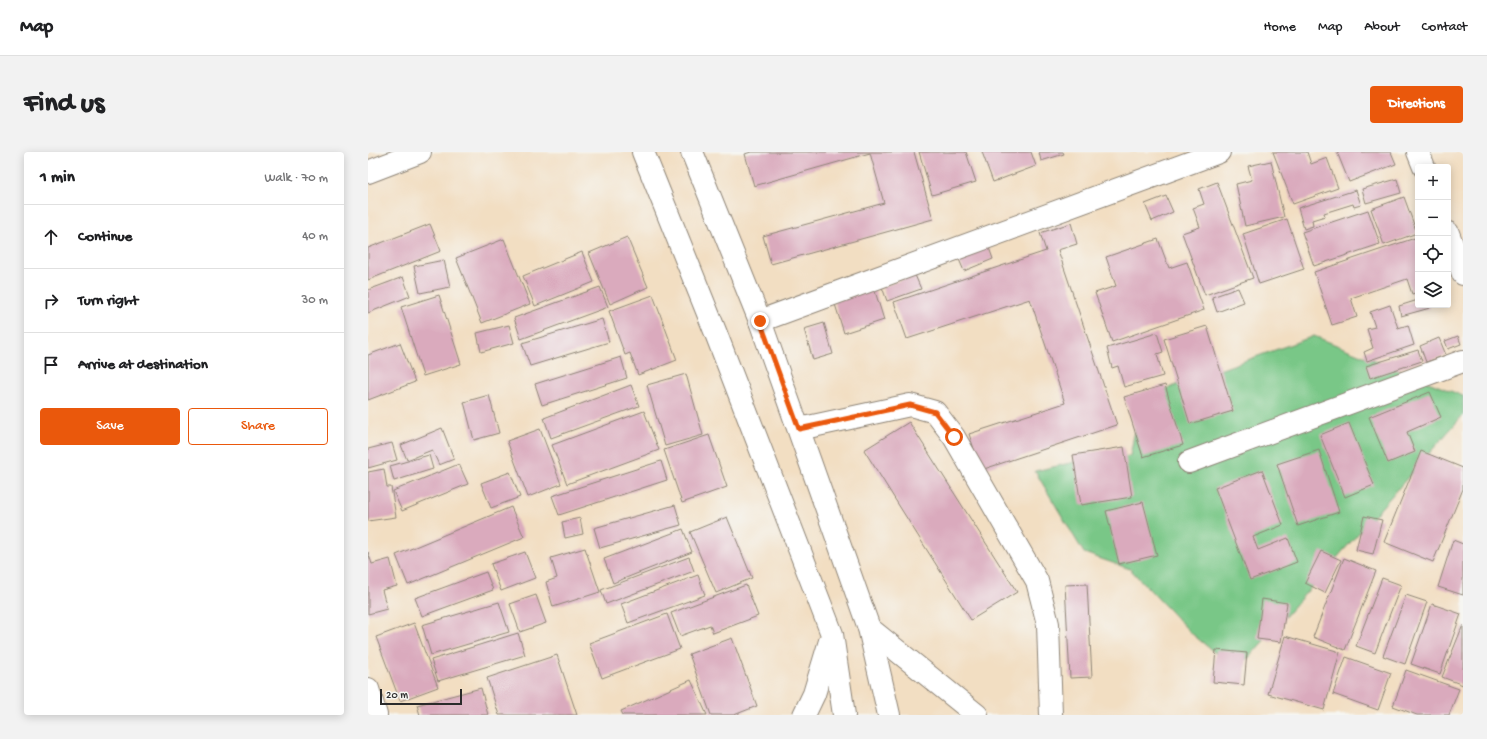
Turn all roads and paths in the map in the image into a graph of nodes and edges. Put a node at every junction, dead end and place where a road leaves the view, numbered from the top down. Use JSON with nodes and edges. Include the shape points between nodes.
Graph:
{"nodes":[{"id":1,"x":420,"y":152,"type":"edge"},
{"id":2,"x":643,"y":152,"type":"edge"},
{"id":3,"x":692,"y":152,"type":"edge"},
{"id":4,"x":1219,"y":152,"type":"edge"},
{"id":5,"x":1418,"y":152,"type":"edge"},
{"id":6,"x":1185,"y":158,"type":"edge"},
{"id":7,"x":1423,"y":164,"type":"edge"},
{"id":8,"x":368,"y":172,"type":"edge"},
{"id":9,"x":1449,"y":236,"type":"edge"},
{"id":10,"x":1463,"y":274,"type":"edge"},
{"id":11,"x":760,"y":321,"type":"junction"},
{"id":12,"x":1463,"y":361,"type":"edge"},
{"id":13,"x":799,"y":429,"type":"junction"},
{"id":14,"x":1189,"y":462,"type":"dead end"},
{"id":15,"x":869,"y":628,"type":"junction"},
{"id":16,"x":832,"y":634,"type":"junction"},
{"id":17,"x":368,"y":689,"type":"edge"},
{"id":18,"x":890,"y":714,"type":"edge"},
{"id":19,"x":376,"y":715,"type":"edge"},
{"id":20,"x":804,"y":715,"type":"edge"},
{"id":21,"x":844,"y":715,"type":"edge"},
{"id":22,"x":977,"y":715,"type":"edge"},
{"id":23,"x":1051,"y":715,"type":"edge"}],
"edges":[{"from":1,"to":8,"type":"street"},
{"from":2,"to":16,"type":"street"},
{"from":3,"to":11,"type":"street"},
{"from":4,"to":6,"type":"street"},
{"from":5,"to":7,"type":"street"},
{"from":6,"to":11,"type":"street"},
{"from":9,"to":10,"type":"street"},
{"from":11,"to":13,"type":"street"},
{"from":12,"to":14,"type":"street"},
{"from":13,"to":15,"type":"street"},
{"from":13,"to":23,"type":"street","via":[[910,405],[935,412],[954,437],[1037,581],[1048,624]]},
{"from":15,"to":18,"type":"street"},
{"from":15,"to":22,"type":"street"},
{"from":16,"to":20,"type":"street","via":[[814,694]]},
{"from":16,"to":21,"type":"street"},
{"from":17,"to":19,"type":"street"}]}
